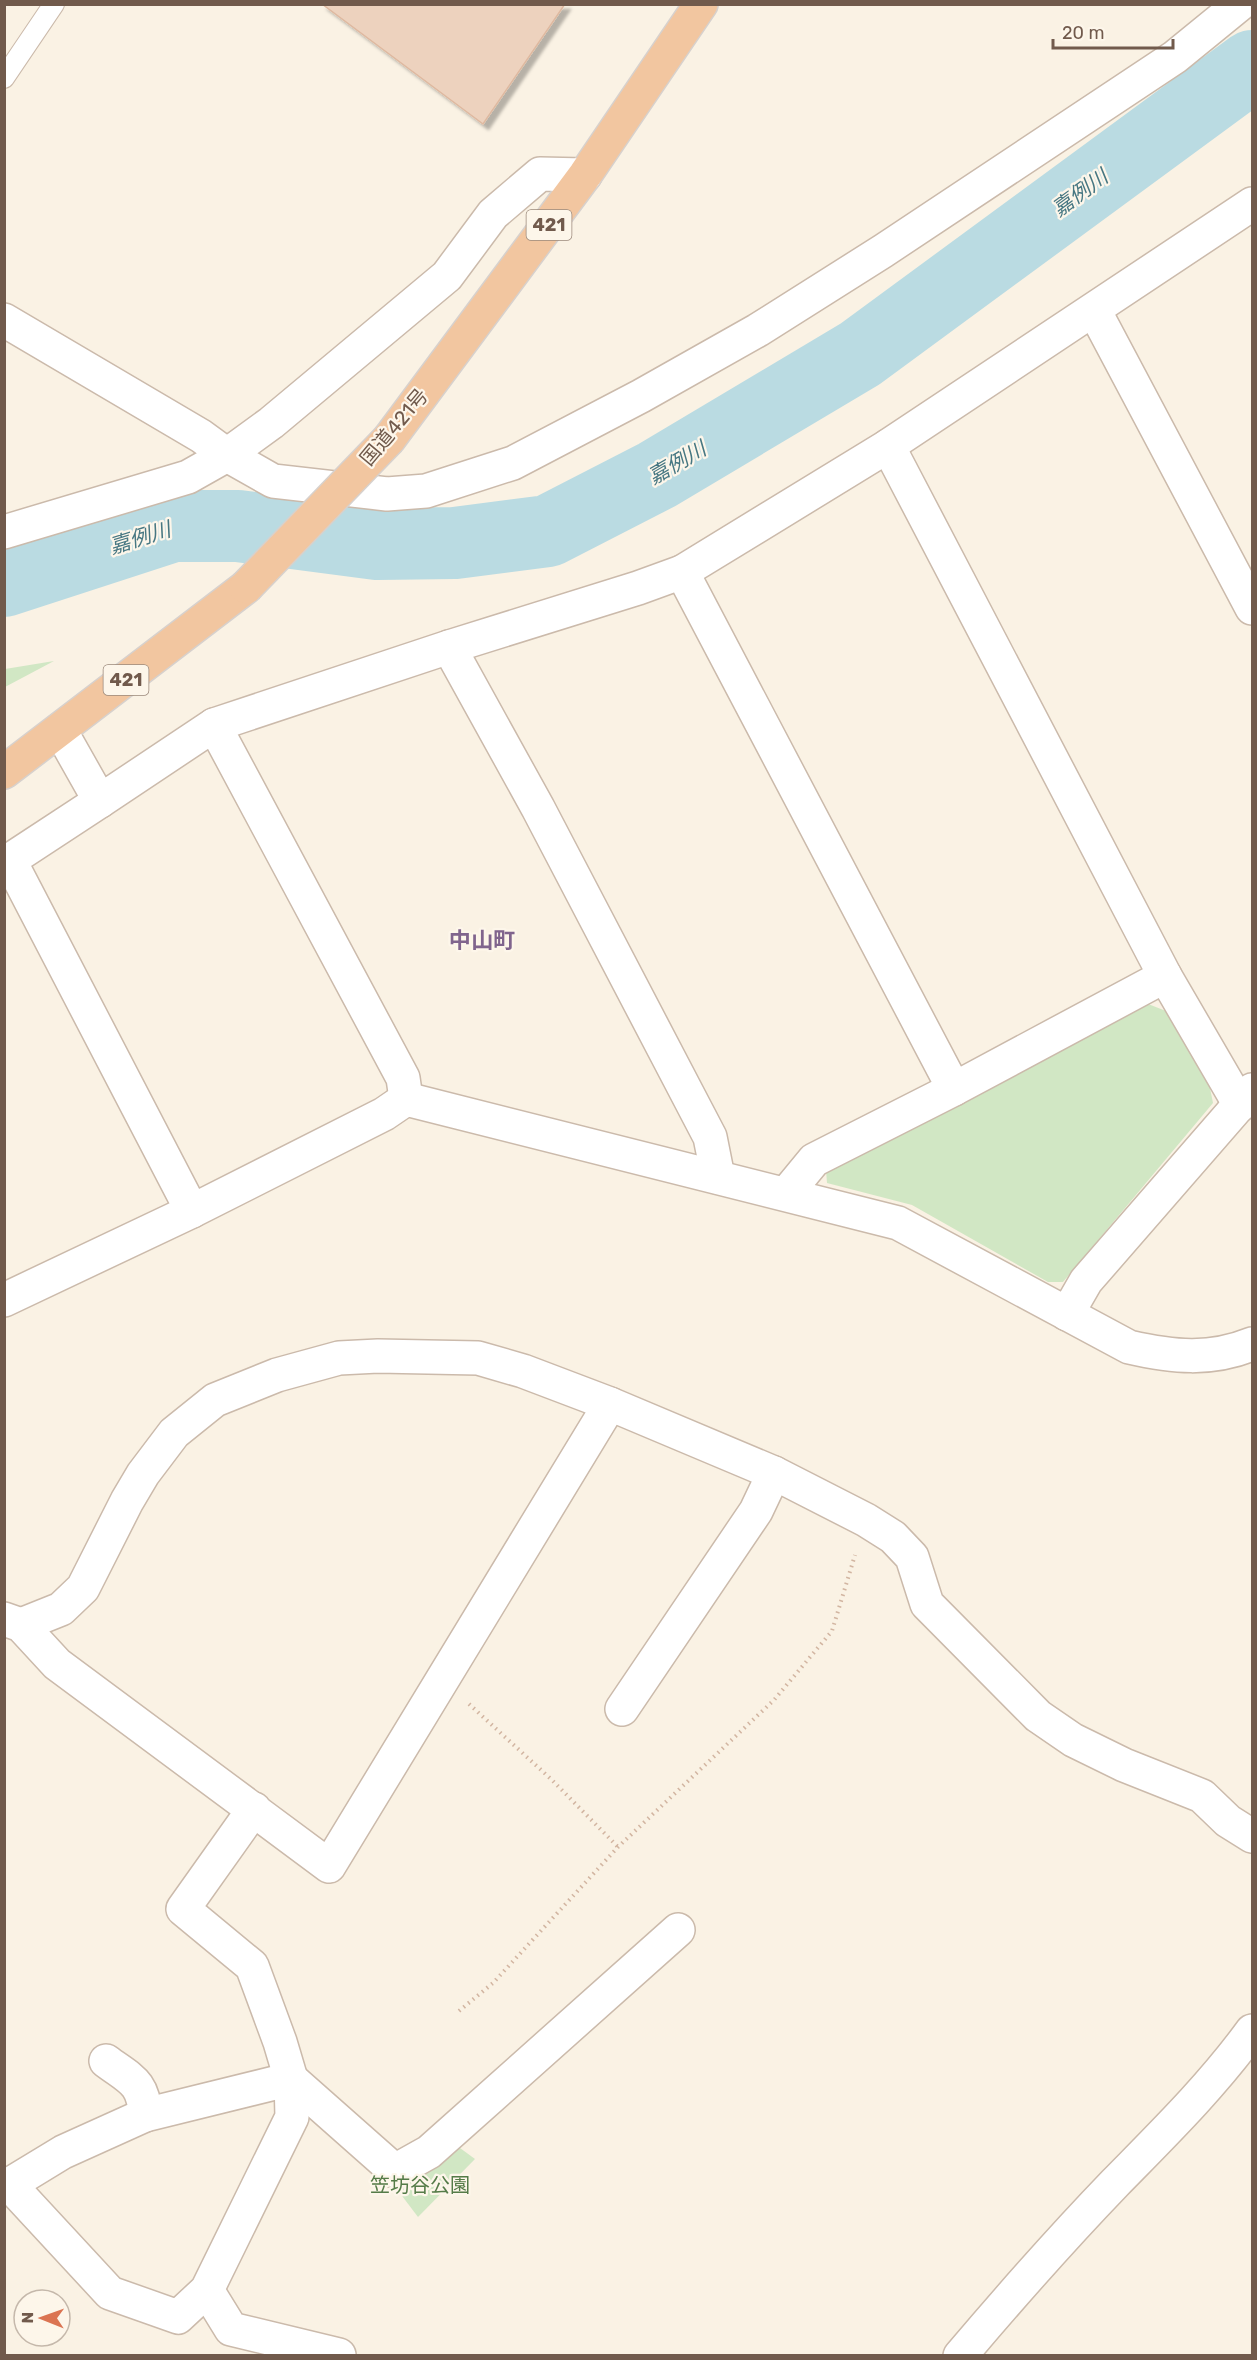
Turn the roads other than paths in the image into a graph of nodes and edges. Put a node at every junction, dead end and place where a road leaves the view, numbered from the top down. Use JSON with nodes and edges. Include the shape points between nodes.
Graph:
{"nodes":[{"id":1,"x":54,"y":4,"type":"edge"},
{"id":2,"x":701,"y":4,"type":"edge"},
{"id":3,"x":1240,"y":4,"type":"edge"},
{"id":4,"x":4,"y":78,"type":"edge"},
{"id":5,"x":585,"y":175,"type":"junction"},
{"id":6,"x":1252,"y":204,"type":"edge"},
{"id":7,"x":1094,"y":310,"type":"junction"},
{"id":8,"x":4,"y":320,"type":"edge"},
{"id":9,"x":888,"y":446,"type":"junction"},
{"id":10,"x":227,"y":455,"type":"junction"},
{"id":11,"x":4,"y":532,"type":"edge"},
{"id":12,"x":681,"y":572,"type":"junction"},
{"id":13,"x":1252,"y":608,"type":"edge"},
{"id":14,"x":449,"y":647,"type":"junction"},
{"id":15,"x":214,"y":725,"type":"junction"},
{"id":16,"x":60,"y":730,"type":"junction"},
{"id":17,"x":4,"y":772,"type":"edge"},
{"id":18,"x":100,"y":801,"type":"junction"},
{"id":19,"x":7,"y":863,"type":"edge"},
{"id":20,"x":1165,"y":976,"type":"junction"},
{"id":21,"x":954,"y":1089,"type":"junction"},
{"id":22,"x":1246,"y":1097,"type":"edge"},
{"id":23,"x":406,"y":1099,"type":"junction"},
{"id":24,"x":718,"y":1177,"type":"junction"},
{"id":25,"x":786,"y":1194,"type":"junction"},
{"id":26,"x":192,"y":1211,"type":"junction"},
{"id":27,"x":4,"y":1300,"type":"edge"},
{"id":28,"x":1067,"y":1314,"type":"junction"},
{"id":29,"x":1252,"y":1344,"type":"edge"},
{"id":30,"x":610,"y":1404,"type":"junction"},
{"id":31,"x":774,"y":1473,"type":"junction"},
{"id":32,"x":13,"y":1622,"type":"edge"},
{"id":33,"x":622,"y":1709,"type":"dead end"},
{"id":34,"x":254,"y":1809,"type":"junction"},
{"id":35,"x":1252,"y":1836,"type":"edge"},
{"id":36,"x":678,"y":1930,"type":"dead end"},
{"id":37,"x":1252,"y":2031,"type":"edge"},
{"id":38,"x":106,"y":2061,"type":"dead end"},
{"id":39,"x":291,"y":2079,"type":"junction"},
{"id":40,"x":145,"y":2115,"type":"junction"},
{"id":41,"x":8,"y":2187,"type":"edge"},
{"id":42,"x":207,"y":2290,"type":"junction"},
{"id":43,"x":339,"y":2355,"type":"edge"},
{"id":44,"x":960,"y":2355,"type":"edge"}],
"edges":[{"from":1,"to":4,"type":"lane"},
{"from":2,"to":5,"type":"highway","name":"国道421号","number":"421"},
{"from":3,"to":10,"type":"street","via":[[1174,57],[883,252],[748,336],[513,463],[426,490],[387,494],[273,481]]},
{"from":5,"to":10,"type":"street","via":[[540,174],[493,213],[447,276]]},
{"from":5,"to":16,"type":"highway","name":"国道421号","number":"421","bridge":true,"via":[[389,439],[246,587]]},
{"from":6,"to":7,"type":"street"},
{"from":7,"to":9,"type":"street"},
{"from":7,"to":13,"type":"street"},
{"from":8,"to":10,"type":"street"},
{"from":9,"to":12,"type":"street"},
{"from":9,"to":20,"type":"street"},
{"from":10,"to":11,"type":"street","via":[[188,477]]},
{"from":12,"to":14,"type":"street"},
{"from":12,"to":21,"type":"street"},
{"from":14,"to":15,"type":"street"},
{"from":14,"to":24,"type":"street","via":[[710,1137]]},
{"from":15,"to":18,"type":"street"},
{"from":15,"to":23,"type":"street","via":[[403,1078]]},
{"from":16,"to":17,"type":"highway","name":"国道421号","number":"421"},
{"from":16,"to":18,"type":"street"},
{"from":18,"to":19,"type":"street"},
{"from":19,"to":26,"type":"street"},
{"from":20,"to":21,"type":"street"},
{"from":20,"to":22,"type":"street"},
{"from":21,"to":25,"type":"street","via":[[813,1160]]},
{"from":22,"to":28,"type":"street","via":[[1086,1281]]},
{"from":23,"to":24,"type":"street"},
{"from":23,"to":26,"type":"street","via":[[384,1114]]},
{"from":24,"to":25,"type":"street"},
{"from":25,"to":28,"type":"street","via":[[898,1222]]},
{"from":26,"to":27,"type":"street"},
{"from":28,"to":29,"type":"street","via":[[1129,1347],[1166,1356],[1231,1353]]},
{"from":30,"to":31,"type":"street"},
{"from":30,"to":32,"type":"street","via":[[478,1358],[339,1358],[277,1375],[215,1400],[174,1433],[127,1501],[83,1588],[61,1609]]},
{"from":30,"to":34,"type":"street","via":[[329,1866]]},
{"from":31,"to":33,"type":"street","via":[[756,1511]]},
{"from":31,"to":35,"type":"street","via":[[893,1537],[912,1557],[927,1604],[1038,1716],[1073,1740],[1202,1796],[1228,1821]]},
{"from":32,"to":34,"type":"street","via":[[57,1664]]},
{"from":34,"to":39,"type":"street","via":[[183,1909],[252,1966]]},
{"from":36,"to":39,"type":"street","via":[[429,2152],[395,2171]]},
{"from":37,"to":44,"type":"street","via":[[1181,2117],[1114,2184]]},
{"from":38,"to":40,"type":"street","via":[[135,2083],[144,2097]]},
{"from":39,"to":40,"type":"street"},
{"from":39,"to":42,"type":"street","via":[[292,2117]]},
{"from":40,"to":41,"type":"street","via":[[63,2152]]},
{"from":41,"to":42,"type":"street","via":[[110,2293],[178,2317]]},
{"from":42,"to":43,"type":"street","via":[[231,2329]]}]}
